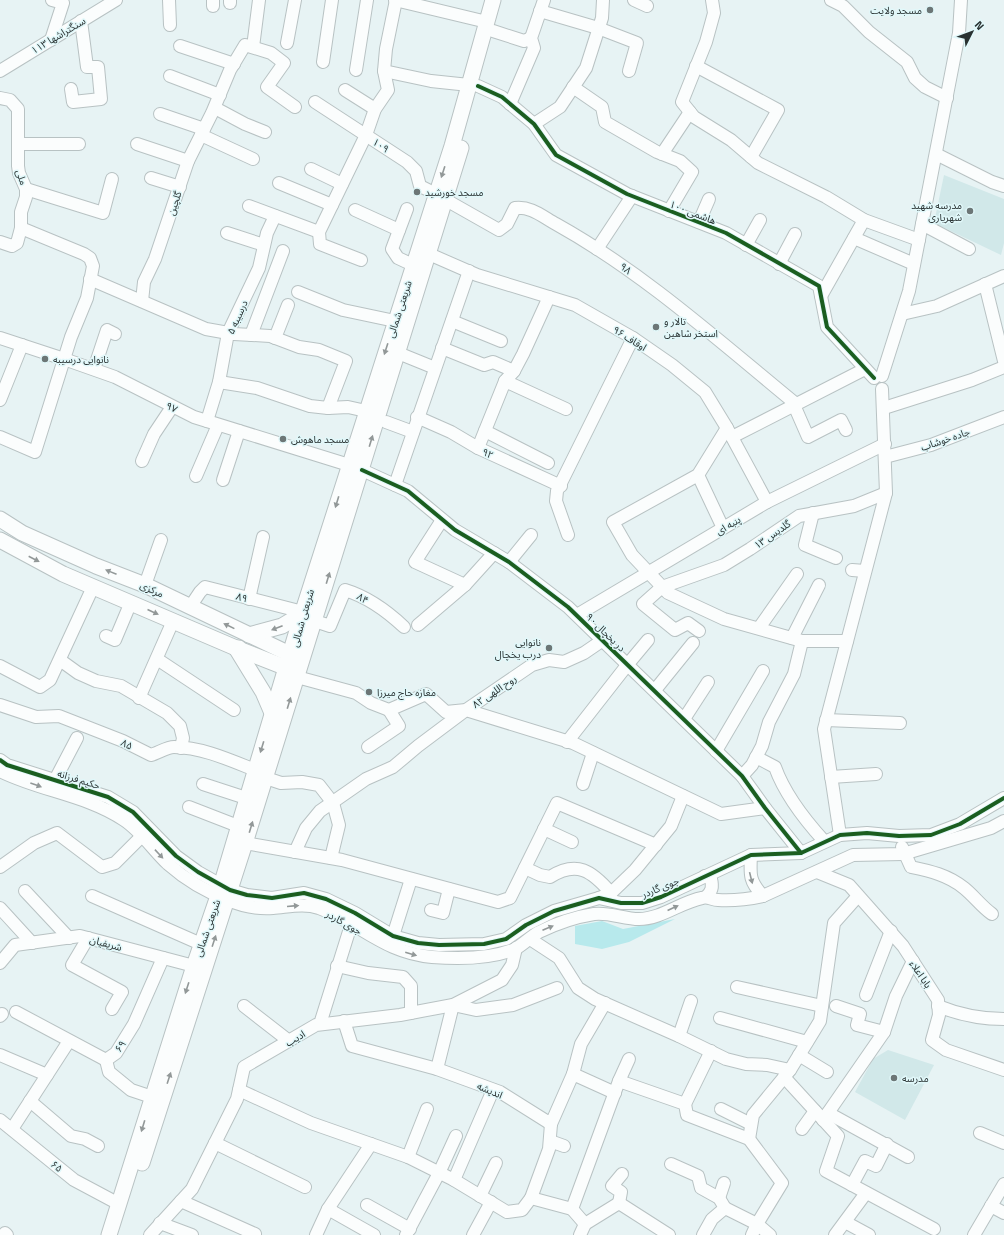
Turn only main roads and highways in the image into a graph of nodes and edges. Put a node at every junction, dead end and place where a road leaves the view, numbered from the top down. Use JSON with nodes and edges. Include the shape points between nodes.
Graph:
{"nodes":[{"id":1,"x":493,"y":0,"type":"edge"},
{"id":2,"x":500,"y":0,"type":"edge"},
{"id":3,"x":490,"y":26,"type":"junction"},
{"id":4,"x":441,"y":197,"type":"junction"},
{"id":5,"x":355,"y":468,"type":"junction"},
{"id":6,"x":0,"y":519,"type":"edge"},
{"id":7,"x":0,"y":540,"type":"edge"},
{"id":8,"x":307,"y":616,"type":"junction"},
{"id":9,"x":247,"y":634,"type":"junction"},
{"id":10,"x":236,"y":648,"type":"junction"},
{"id":11,"x":295,"y":667,"type":"junction"},
{"id":12,"x":272,"y":713,"type":"junction"},
{"id":13,"x":260,"y":774,"type":"junction"},
{"id":14,"x":224,"y":893,"type":"junction"},
{"id":15,"x":109,"y":1235,"type":"edge"},
{"id":16,"x":119,"y":1235,"type":"edge"}],
"edges":[{"from":1,"to":3,"type":"main road","name":"شریعتی شمالی"},
{"from":2,"to":3,"type":"main road","name":"شریعتی شمالی"},
{"from":3,"to":4,"type":"main road","name":"شریعتی شمالی"},
{"from":5,"to":4,"type":"main road","name":"شریعتی شمالی","one_way":true,"via":[[398,352],[429,254]]},
{"from":4,"to":5,"type":"main road","name":"شریعتی شمالی","one_way":true,"via":[[413,265],[366,411]]},
{"from":5,"to":8,"type":"main road","name":"شریعتی شمالی"},
{"from":9,"to":6,"type":"main road","name":"مرکزی","one_way":true,"via":[[145,585],[22,533]]},
{"from":7,"to":10,"type":"main road","name":"مرکزی","one_way":true,"via":[[63,574]]},
{"from":8,"to":9,"type":"main road","one_way":true,"via":[[272,630]]},
{"from":8,"to":11,"type":"main road","name":"شریعتی شمالی"},
{"from":9,"to":10,"type":"main road","via":[[246,644]]},
{"from":9,"to":11,"type":"main road","name":"مرکزی"},
{"from":10,"to":11,"type":"main road","name":"مرکزی"},
{"from":10,"to":12,"type":"main road","via":[[263,692]]},
{"from":11,"to":12,"type":"main road","name":"شریعتی شمالی"},
{"from":13,"to":11,"type":"main road","name":"شریعتی شمالی","one_way":true},
{"from":12,"to":13,"type":"main road","name":"شریعتی شمالی","one_way":true},
{"from":14,"to":13,"type":"main road","name":"شریعتی شمالی","one_way":true,"via":[[245,844]]},
{"from":13,"to":14,"type":"main road","name":"شریعتی شمالی","via":[[246,798]]},
{"from":14,"to":15,"type":"main road","name":"شریعتی شمالی","one_way":true,"via":[[201,944]]},
{"from":16,"to":14,"type":"main road","name":"شریعتی شمالی","one_way":true}]}
